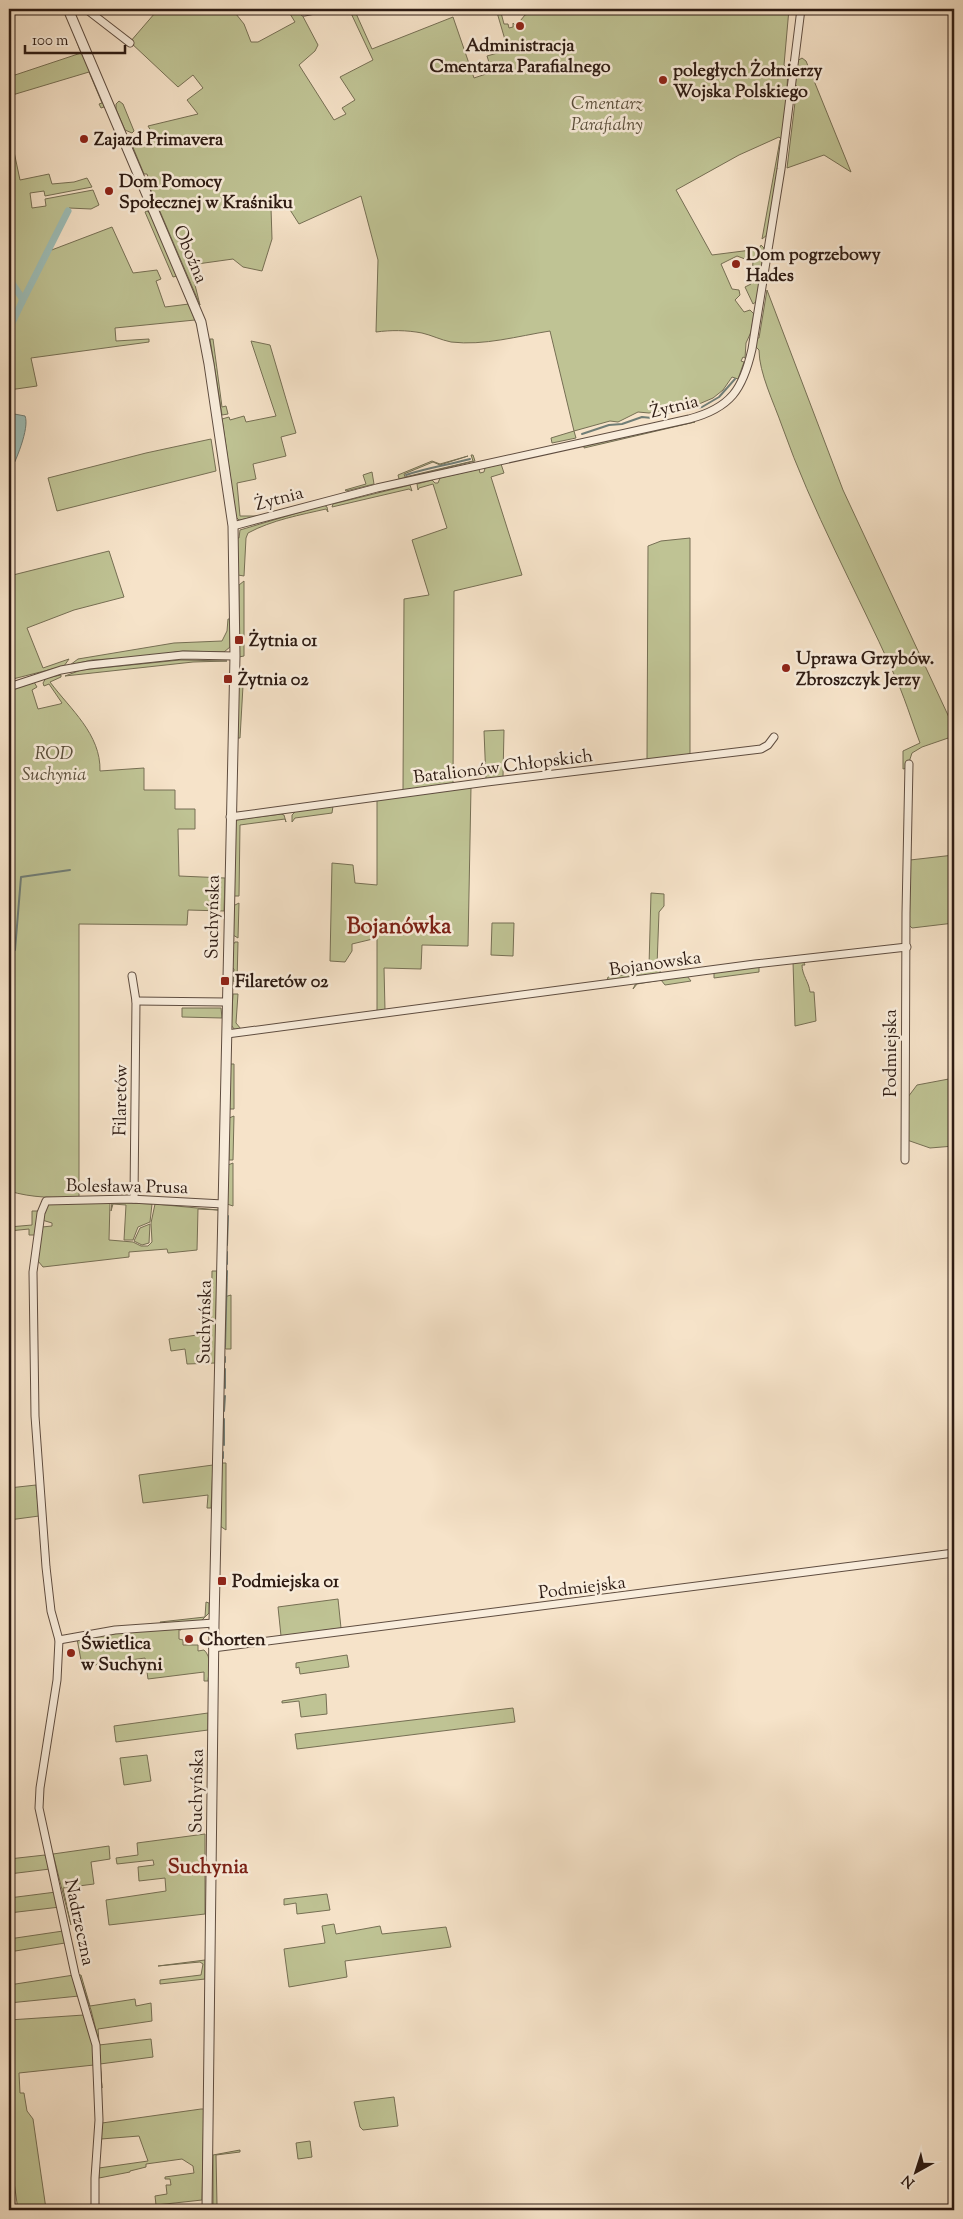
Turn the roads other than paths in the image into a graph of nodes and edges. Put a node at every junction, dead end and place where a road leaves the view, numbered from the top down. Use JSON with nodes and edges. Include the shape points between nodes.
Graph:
{"nodes":[{"id":1,"x":68,"y":9,"type":"edge"},
{"id":2,"x":86,"y":9,"type":"edge"},
{"id":3,"x":320,"y":9,"type":"edge"},
{"id":4,"x":801,"y":9,"type":"edge"},
{"id":5,"x":304,"y":12,"type":"dead end"},
{"id":6,"x":130,"y":44,"type":"dead end"},
{"id":7,"x":233,"y":526,"type":"junction"},
{"id":8,"x":234,"y":656,"type":"junction"},
{"id":9,"x":9,"y":687,"type":"edge"},
{"id":10,"x":774,"y":737,"type":"dead end"},
{"id":11,"x":909,"y":764,"type":"dead end"},
{"id":12,"x":230,"y":817,"type":"junction"},
{"id":13,"x":906,"y":947,"type":"junction"},
{"id":14,"x":132,"y":976,"type":"dead end"},
{"id":15,"x":136,"y":1001,"type":"junction"},
{"id":16,"x":226,"y":1002,"type":"junction"},
{"id":17,"x":227,"y":1034,"type":"junction"},
{"id":18,"x":905,"y":1160,"type":"dead end"},
{"id":19,"x":134,"y":1199,"type":"junction"},
{"id":20,"x":223,"y":1204,"type":"junction"},
{"id":21,"x":40,"y":1484,"type":"joint"},
{"id":22,"x":954,"y":1553,"type":"edge"},
{"id":23,"x":214,"y":1623,"type":"junction"},
{"id":24,"x":59,"y":1640,"type":"junction"},
{"id":25,"x":214,"y":1648,"type":"junction"},
{"id":26,"x":96,"y":2210,"type":"edge"},
{"id":27,"x":207,"y":2210,"type":"edge"}],
"edges":[{"from":1,"to":7,"type":"street","name":"Oboźna","via":[[201,322]]},
{"from":2,"to":6,"type":"street"},
{"from":3,"to":5,"type":"street"},
{"from":4,"to":7,"type":"street","name":"Żytnia","via":[[782,169],[752,349],[745,377],[729,400],[699,417],[378,488]]},
{"from":7,"to":8,"type":"street","name":"Suchyńska"},
{"from":8,"to":9,"type":"street","via":[[183,655],[88,665]]},
{"from":8,"to":12,"type":"street","name":"Suchyńska"},
{"from":10,"to":12,"type":"street","name":"Batalionów Chłopskich","via":[[768,746],[760,749]]},
{"from":11,"to":13,"type":"street"},
{"from":12,"to":16,"type":"street","name":"Suchyńska"},
{"from":13,"to":17,"type":"street","name":"Bojanowska"},
{"from":13,"to":18,"type":"street","name":"Podmiejska"},
{"from":14,"to":15,"type":"street","name":"Filaretów"},
{"from":15,"to":16,"type":"street"},
{"from":15,"to":19,"type":"street","name":"Filaretów"},
{"from":16,"to":17,"type":"street","name":"Suchyńska"},
{"from":17,"to":20,"type":"street","name":"Suchyńska"},
{"from":19,"to":20,"type":"street","name":"Bolesława Prusa"},
{"from":19,"to":21,"type":"street","name":"Bolesława Prusa","via":[[44,1202],[33,1272],[35,1416]]},
{"from":20,"to":23,"type":"street","name":"Suchyńska"},
{"from":21,"to":24,"type":"street","name":"Nadrzeczna","via":[[49,1599]]},
{"from":22,"to":25,"type":"street","name":"Podmiejska"},
{"from":23,"to":24,"type":"street","via":[[115,1630]]},
{"from":23,"to":25,"type":"street","name":"Suchyńska"},
{"from":24,"to":26,"type":"street","name":"Nadrzeczna","via":[[57,1680],[39,1808],[75,1974],[96,2045],[99,2120]]},
{"from":25,"to":27,"type":"street","name":"Suchyńska"}]}
